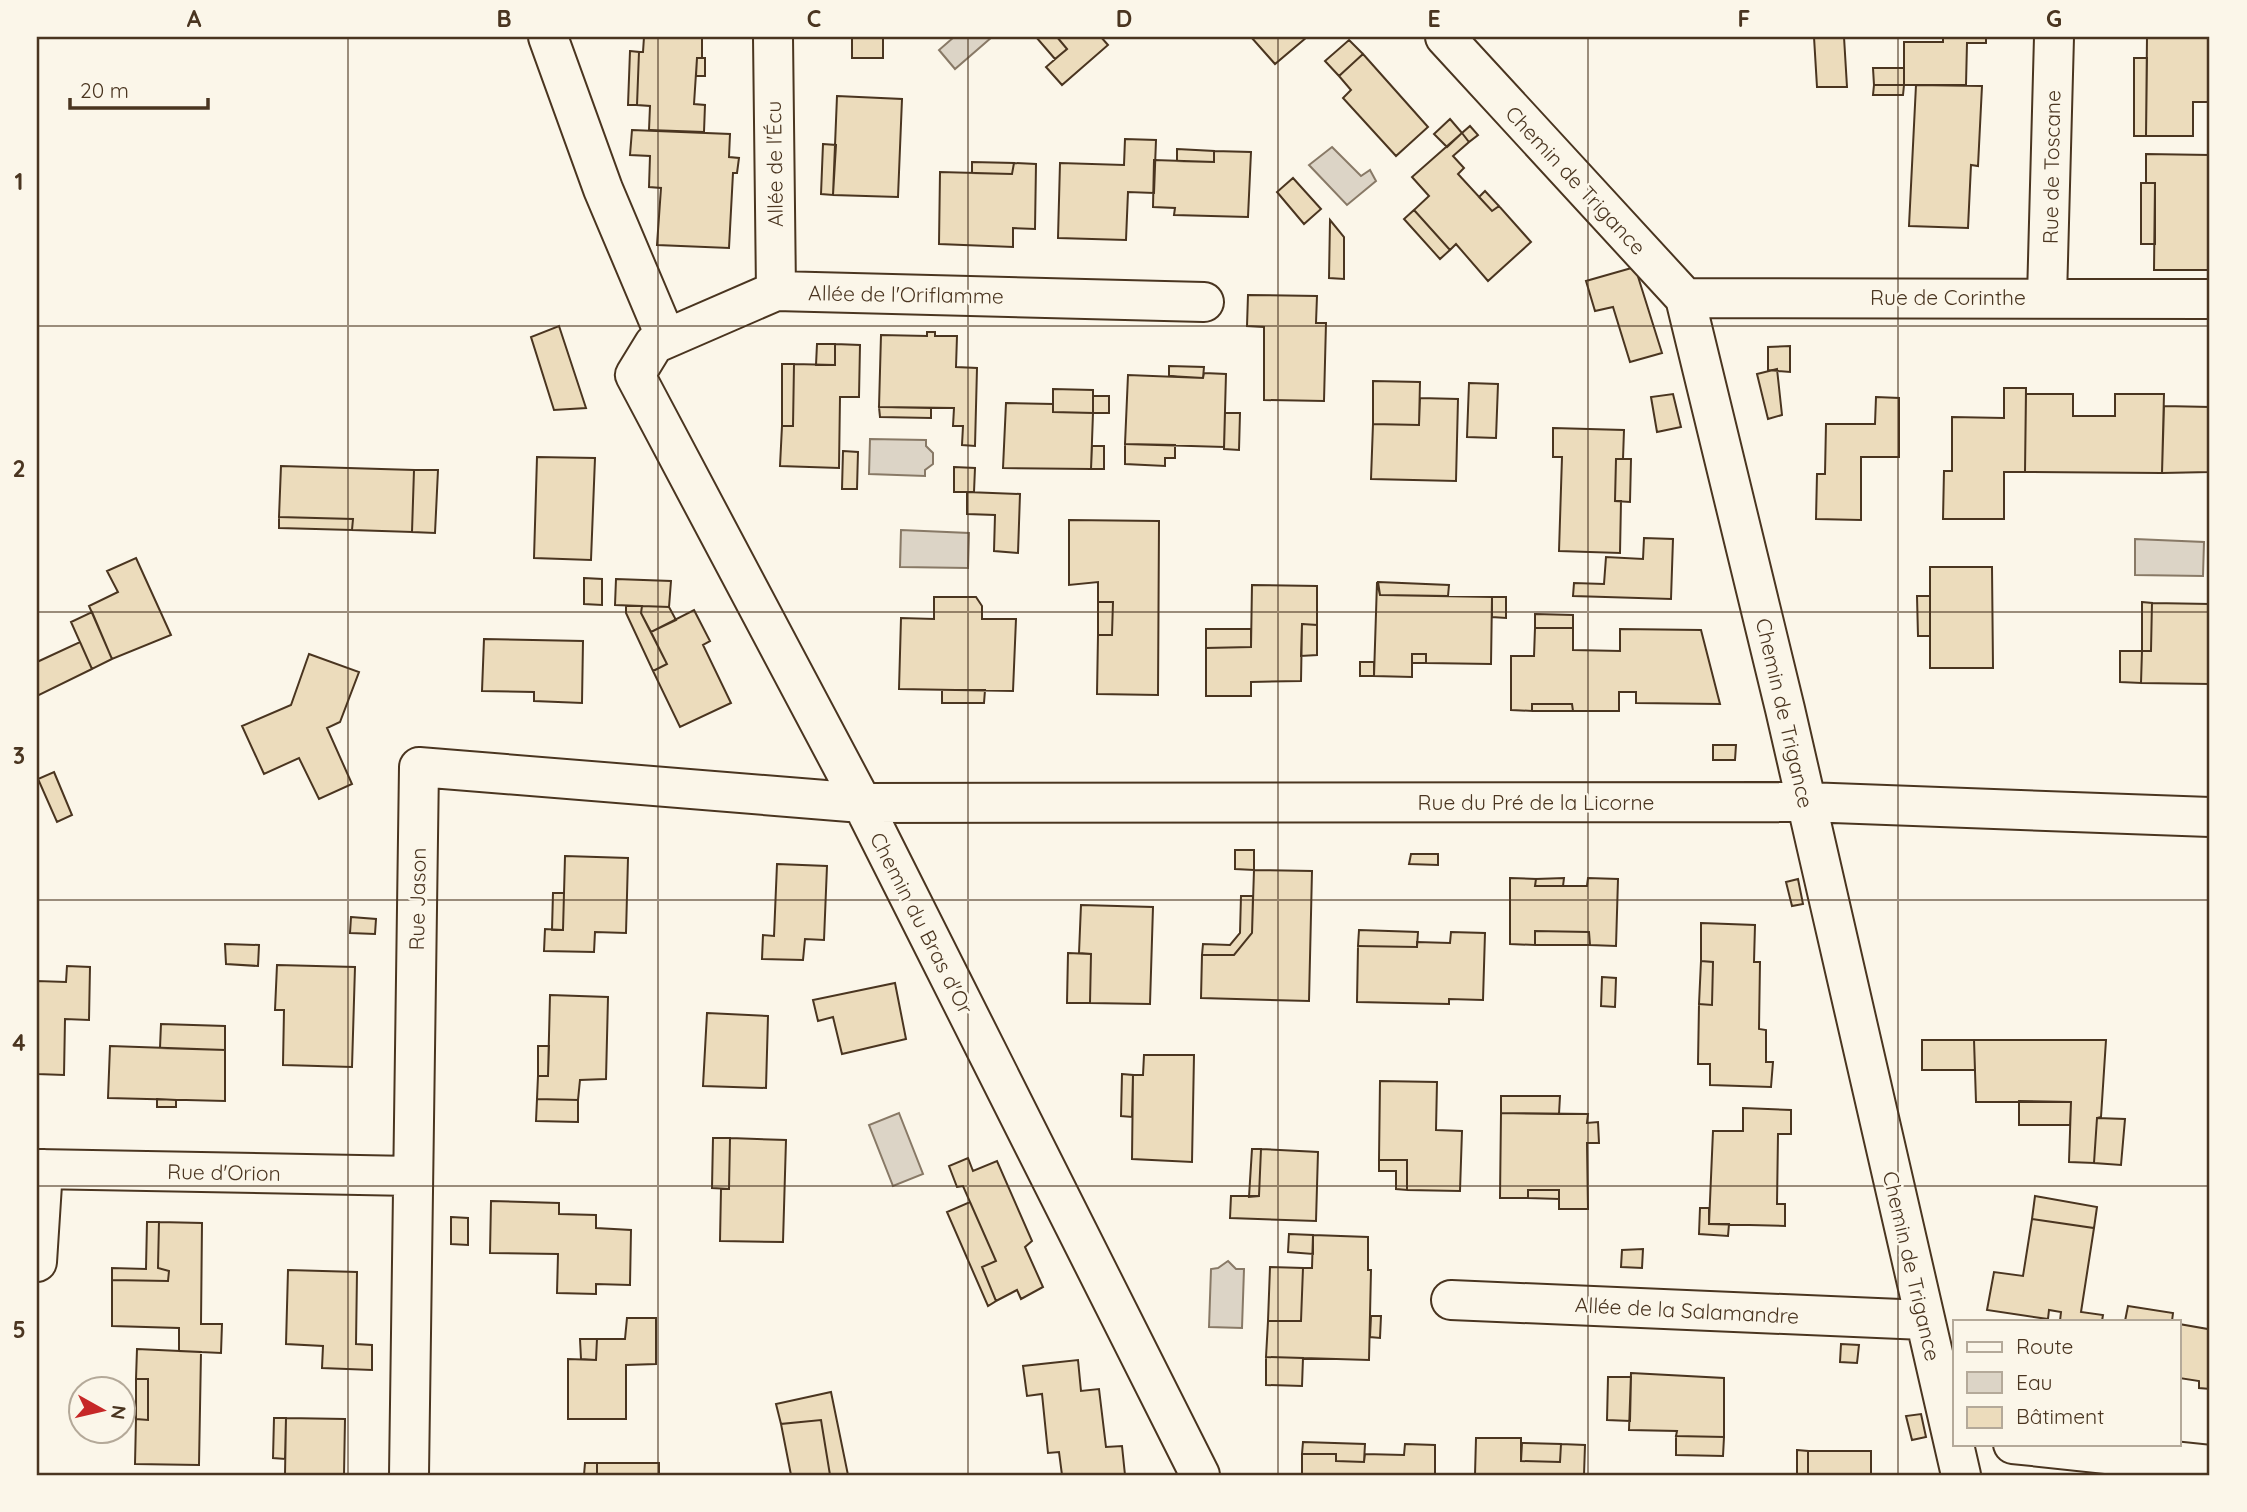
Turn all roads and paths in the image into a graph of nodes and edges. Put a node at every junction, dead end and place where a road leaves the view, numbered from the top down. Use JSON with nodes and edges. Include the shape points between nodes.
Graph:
{"nodes":[{"id":1,"x":548,"y":37,"type":"edge"},
{"id":2,"x":772,"y":37,"type":"edge"},
{"id":3,"x":1445,"y":37,"type":"edge"},
{"id":4,"x":2054,"y":37,"type":"edge"},
{"id":5,"x":776,"y":291,"type":"junction"},
{"id":6,"x":2048,"y":297,"type":"junction"},
{"id":7,"x":1685,"y":298,"type":"junction"},
{"id":8,"x":2210,"y":299,"type":"edge"},
{"id":9,"x":1204,"y":302,"type":"dead end"},
{"id":10,"x":666,"y":338,"type":"junction"},
{"id":11,"x":635,"y":375,"type":"joint"},
{"id":12,"x":1806,"y":802,"type":"junction"},
{"id":13,"x":862,"y":803,"type":"junction"},
{"id":14,"x":2210,"y":817,"type":"edge"},
{"id":15,"x":40,"y":1169,"type":"edge"},
{"id":16,"x":412,"y":1176,"type":"junction"},
{"id":17,"x":37,"y":1262,"type":"edge"},
{"id":18,"x":1451,"y":1300,"type":"dead end"},
{"id":19,"x":1924,"y":1320,"type":"junction"},
{"id":20,"x":1953,"y":1433,"type":"edge"},
{"id":21,"x":1956,"y":1446,"type":"edge"},
{"id":22,"x":2032,"y":1446,"type":"edge"},
{"id":23,"x":2210,"y":1465,"type":"edge"},
{"id":24,"x":409,"y":1475,"type":"edge"},
{"id":25,"x":1200,"y":1475,"type":"edge"},
{"id":26,"x":1961,"y":1475,"type":"edge"}],
"edges":[{"from":1,"to":10,"type":"street","via":[[603,189]]},
{"from":2,"to":5,"type":"street","name":"Allée de l'Écu"},
{"from":3,"to":7,"type":"street","name":"Chemin de Trigance"},
{"from":4,"to":6,"type":"street","name":"Rue de Toscane"},
{"from":5,"to":9,"type":"street","name":"Allée de l'Oriflamme"},
{"from":5,"to":10,"type":"street","name":"Allée de l'Oriflamme"},
{"from":6,"to":7,"type":"street","name":"Rue de Corinthe"},
{"from":6,"to":8,"type":"street","name":"Rue de Corinthe"},
{"from":7,"to":12,"type":"street","name":"Chemin de Trigance"},
{"from":10,"to":11,"type":"street","name":"Allée de l'Oriflamme","via":[[654,344]]},
{"from":11,"to":13,"type":"street","name":"Chemin du Bras d'Or"},
{"from":12,"to":13,"type":"street","name":"Rue du Pré de la Licorne"},
{"from":12,"to":14,"type":"street","name":"Rue du Pré de la Licorne"},
{"from":12,"to":19,"type":"street","name":"Chemin de Trigance"},
{"from":13,"to":16,"type":"street","name":"Rue Jason","via":[[419,767]]},
{"from":13,"to":25,"type":"street","name":"Chemin du Bras d'Or"},
{"from":15,"to":16,"type":"street","name":"Rue d'Orion"},
{"from":15,"to":17,"type":"street"},
{"from":16,"to":24,"type":"street","name":"Rue Jason"},
{"from":18,"to":19,"type":"street","name":"Allée de la Salamandre"},
{"from":19,"to":20,"type":"street","name":"Chemin de Trigance"},
{"from":21,"to":26,"type":"street","name":"Chemin de Trigance"},
{"from":22,"to":23,"type":"street"}]}
